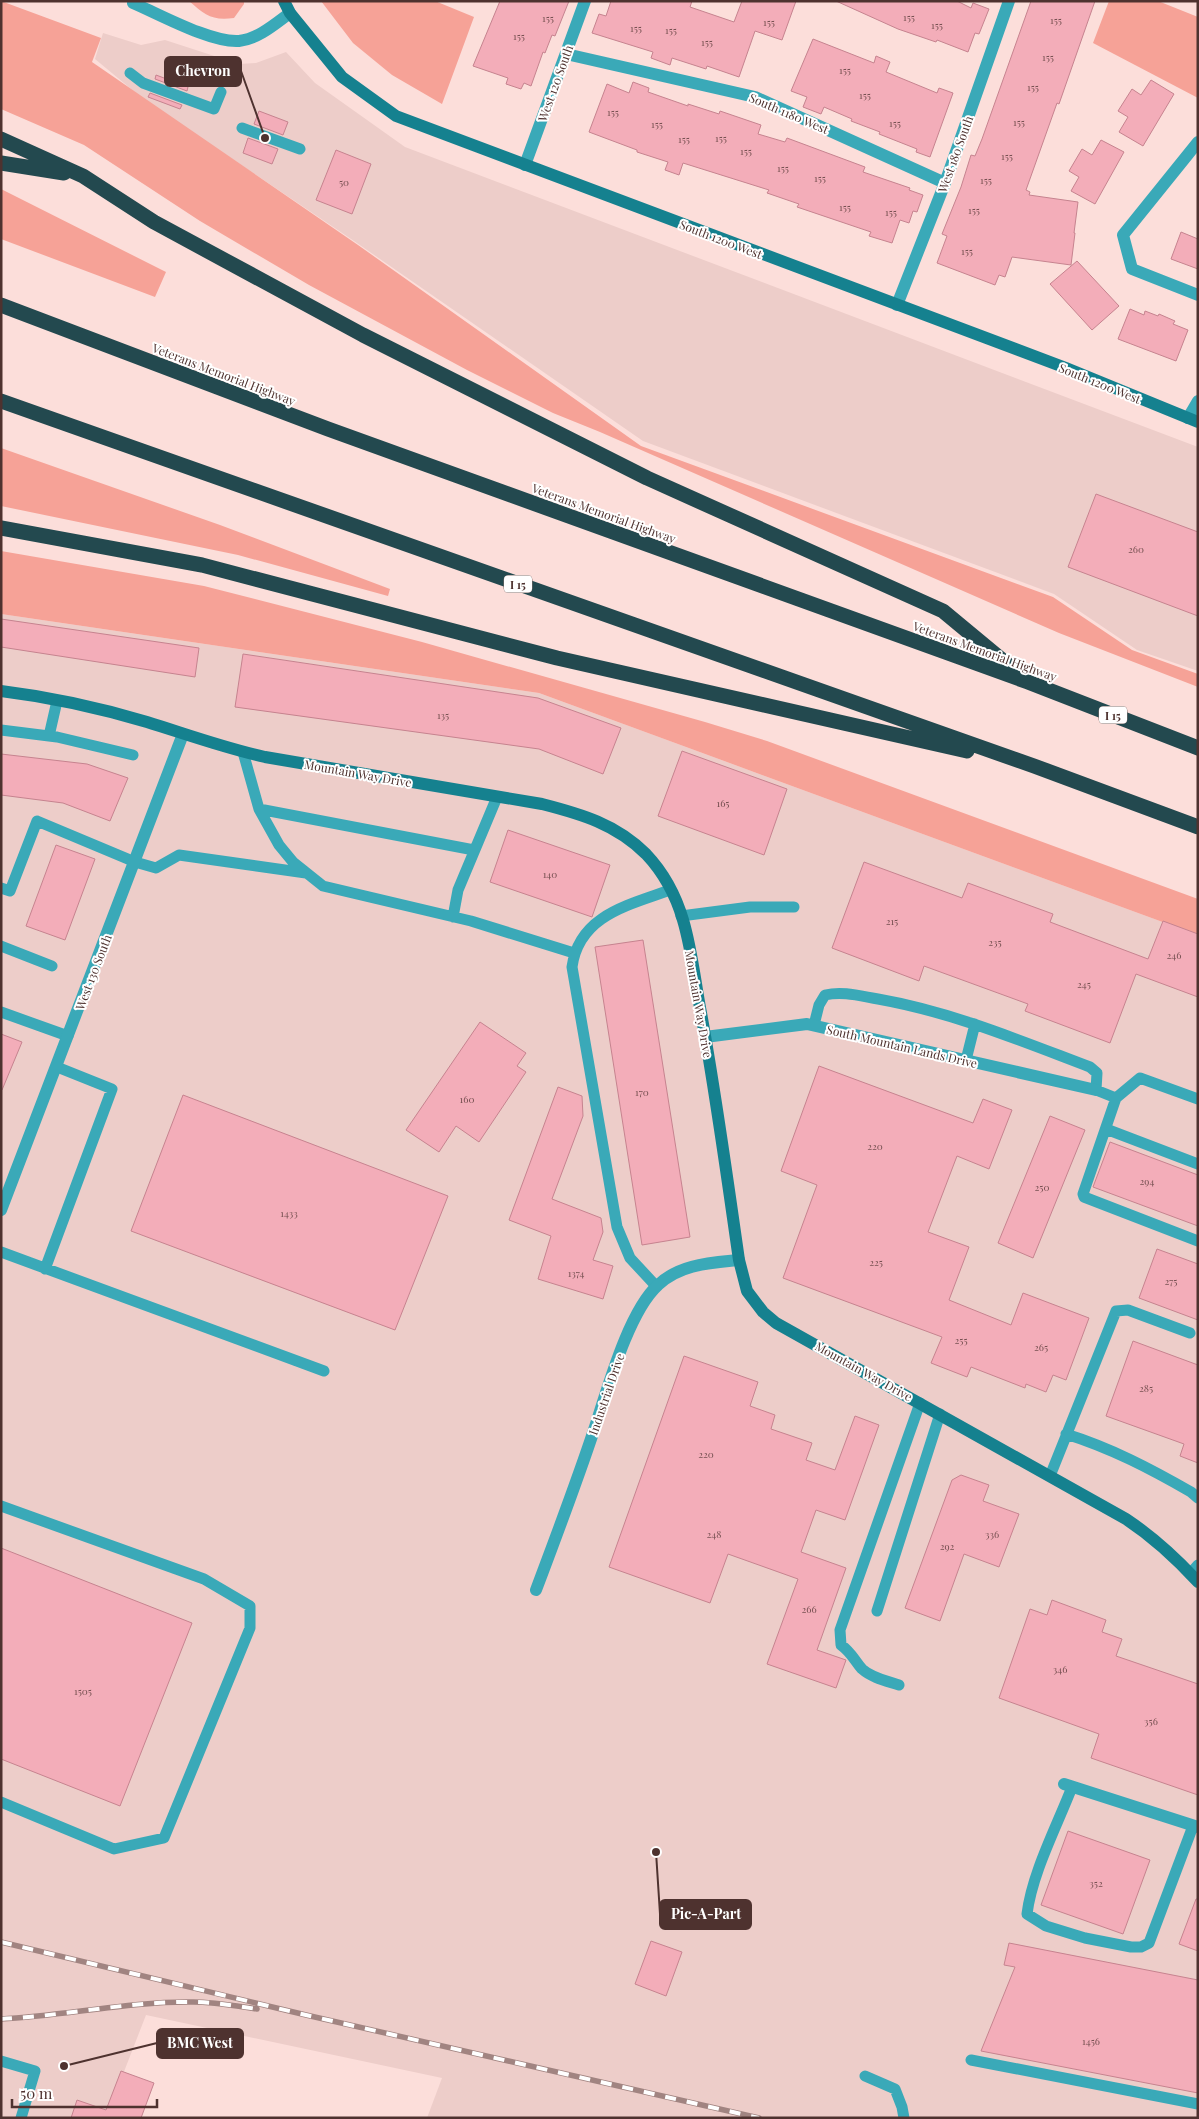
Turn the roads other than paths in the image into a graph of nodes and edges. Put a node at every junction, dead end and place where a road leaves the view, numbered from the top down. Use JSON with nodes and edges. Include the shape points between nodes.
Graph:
{"nodes":[{"id":1,"x":284,"y":1,"type":"edge"},
{"id":2,"x":585,"y":1,"type":"edge"},
{"id":3,"x":1009,"y":1,"type":"edge"},
{"id":4,"x":133,"y":3,"type":"dead end"},
{"id":5,"x":290,"y":13,"type":"junction"},
{"id":6,"x":566,"y":54,"type":"junction"},
{"id":7,"x":130,"y":73,"type":"dead end"},
{"id":8,"x":221,"y":92,"type":"dead end"},
{"id":9,"x":242,"y":128,"type":"dead end"},
{"id":10,"x":1,"y":139,"type":"edge"},
{"id":11,"x":1198,"y":142,"type":"edge"},
{"id":12,"x":300,"y":149,"type":"dead end"},
{"id":13,"x":1,"y":163,"type":"edge"},
{"id":14,"x":525,"y":165,"type":"junction"},
{"id":15,"x":83,"y":176,"type":"junction"},
{"id":16,"x":945,"y":183,"type":"junction"},
{"id":17,"x":1198,"y":295,"type":"edge"},
{"id":18,"x":1,"y":304,"type":"edge"},
{"id":19,"x":897,"y":305,"type":"junction"},
{"id":20,"x":1,"y":401,"type":"edge"},
{"id":21,"x":1198,"y":401,"type":"edge"},
{"id":22,"x":1193,"y":420,"type":"edge"},
{"id":23,"x":1,"y":528,"type":"edge"},
{"id":24,"x":1028,"y":682,"type":"junction"},
{"id":25,"x":1,"y":691,"type":"edge"},
{"id":26,"x":57,"y":701,"type":"junction"},
{"id":27,"x":1,"y":730,"type":"edge"},
{"id":28,"x":183,"y":734,"type":"junction"},
{"id":29,"x":49,"y":736,"type":"junction"},
{"id":30,"x":1198,"y":748,"type":"edge"},
{"id":31,"x":242,"y":752,"type":"junction"},
{"id":32,"x":133,"y":755,"type":"dead end"},
{"id":33,"x":1034,"y":766,"type":"junction"},
{"id":34,"x":497,"y":797,"type":"junction"},
{"id":35,"x":259,"y":809,"type":"junction"},
{"id":36,"x":1198,"y":826,"type":"edge"},
{"id":37,"x":474,"y":850,"type":"junction"},
{"id":38,"x":135,"y":862,"type":"junction"},
{"id":39,"x":306,"y":873,"type":"junction"},
{"id":40,"x":1,"y":888,"type":"edge"},
{"id":41,"x":670,"y":890,"type":"junction"},
{"id":42,"x":794,"y":907,"type":"dead end"},
{"id":43,"x":681,"y":916,"type":"junction"},
{"id":44,"x":453,"y":917,"type":"junction"},
{"id":45,"x":1,"y":946,"type":"edge"},
{"id":46,"x":574,"y":953,"type":"junction"},
{"id":47,"x":52,"y":966,"type":"dead end"},
{"id":48,"x":1,"y":1012,"type":"edge"},
{"id":49,"x":975,"y":1024,"type":"junction"},
{"id":50,"x":814,"y":1025,"type":"junction"},
{"id":51,"x":68,"y":1036,"type":"junction"},
{"id":52,"x":705,"y":1038,"type":"junction"},
{"id":53,"x":966,"y":1060,"type":"junction"},
{"id":54,"x":57,"y":1067,"type":"junction"},
{"id":55,"x":1096,"y":1090,"type":"junction"},
{"id":56,"x":1116,"y":1098,"type":"junction"},
{"id":57,"x":1198,"y":1099,"type":"edge"},
{"id":58,"x":1106,"y":1128,"type":"junction"},
{"id":59,"x":1198,"y":1164,"type":"edge"},
{"id":60,"x":1,"y":1210,"type":"edge"},
{"id":61,"x":1198,"y":1241,"type":"edge"},
{"id":62,"x":1,"y":1252,"type":"edge"},
{"id":63,"x":739,"y":1260,"type":"junction"},
{"id":64,"x":46,"y":1269,"type":"junction"},
{"id":65,"x":656,"y":1286,"type":"junction"},
{"id":66,"x":1190,"y":1333,"type":"dead end"},
{"id":67,"x":324,"y":1371,"type":"dead end"},
{"id":68,"x":920,"y":1403,"type":"junction"},
{"id":69,"x":940,"y":1414,"type":"junction"},
{"id":70,"x":1066,"y":1434,"type":"junction"},
{"id":71,"x":1050,"y":1476,"type":"junction"},
{"id":72,"x":1198,"y":1498,"type":"edge"},
{"id":73,"x":1,"y":1506,"type":"edge"},
{"id":74,"x":1195,"y":1574,"type":"edge"},
{"id":75,"x":536,"y":1590,"type":"dead end"},
{"id":76,"x":877,"y":1611,"type":"dead end"},
{"id":77,"x":899,"y":1685,"type":"dead end"},
{"id":78,"x":1068,"y":1786,"type":"joint"},
{"id":79,"x":1,"y":1802,"type":"edge"},
{"id":80,"x":1195,"y":1826,"type":"edge"},
{"id":81,"x":971,"y":2060,"type":"dead end"},
{"id":82,"x":1,"y":2061,"type":"edge"},
{"id":83,"x":865,"y":2076,"type":"dead end"},
{"id":84,"x":1198,"y":2104,"type":"edge"},
{"id":85,"x":21,"y":2118,"type":"edge"},
{"id":86,"x":904,"y":2118,"type":"edge"}],
"edges":[{"from":1,"to":5,"type":"street","name":"South 1200 West"},
{"from":2,"to":6,"type":"street","name":"West 120 South"},
{"from":3,"to":16,"type":"street","name":"West 180 South"},
{"from":4,"to":5,"type":"street","via":[[212,37],[239,41],[262,33]]},
{"from":5,"to":14,"type":"street","name":"South 1200 West","via":[[342,77],[396,116]]},
{"from":6,"to":14,"type":"street","name":"West 120 South"},
{"from":6,"to":16,"type":"street","name":"South 1180 West","via":[[755,96]]},
{"from":7,"to":8,"type":"lane","via":[[143,83],[214,109]]},
{"from":9,"to":12,"type":"lane"},
{"from":10,"to":15,"type":"highway"},
{"from":11,"to":17,"type":"street","via":[[1123,235],[1132,269]]},
{"from":13,"to":15,"type":"highway"},
{"from":14,"to":19,"type":"street","name":"South 1200 West"},
{"from":15,"to":24,"type":"highway","via":[[154,222],[478,393],[647,478],[943,611]]},
{"from":16,"to":19,"type":"street","name":"West 180 South"},
{"from":18,"to":24,"type":"highway","name":"Veterans Memorial Highway","number":"I 15","via":[[328,429]]},
{"from":19,"to":22,"type":"street","name":"South 1200 West"},
{"from":20,"to":33,"type":"highway","number":"I 15"},
{"from":21,"to":22,"type":"street"},
{"from":23,"to":33,"type":"highway","via":[[202,565],[557,658]]},
{"from":24,"to":30,"type":"highway","name":"Veterans Memorial Highway","number":"I 15"},
{"from":25,"to":26,"type":"street","name":"Mountain Way Drive"},
{"from":26,"to":28,"type":"street","name":"Mountain Way Drive"},
{"from":26,"to":29,"type":"lane"},
{"from":27,"to":29,"type":"lane"},
{"from":28,"to":31,"type":"street","name":"Mountain Way Drive"},
{"from":28,"to":38,"type":"street","name":"West 130 South"},
{"from":29,"to":32,"type":"lane"},
{"from":31,"to":34,"type":"street","name":"Mountain Way Drive"},
{"from":31,"to":35,"type":"lane"},
{"from":33,"to":36,"type":"highway","number":"I 15"},
{"from":34,"to":37,"type":"lane"},
{"from":34,"to":41,"type":"street","name":"Mountain Way Drive","via":[[583,814],[606,825],[646,854]]},
{"from":35,"to":37,"type":"lane"},
{"from":35,"to":39,"type":"lane","via":[[279,845]]},
{"from":37,"to":44,"type":"lane","via":[[458,890]]},
{"from":38,"to":39,"type":"lane","via":[[156,868],[180,855]]},
{"from":38,"to":40,"type":"lane","via":[[37,821],[10,891]]},
{"from":38,"to":51,"type":"street","name":"West 130 South"},
{"from":39,"to":44,"type":"lane","via":[[323,886]]},
{"from":41,"to":43,"type":"street","name":"Mountain Way Drive"},
{"from":41,"to":46,"type":"lane","via":[[599,920],[582,937]]},
{"from":42,"to":43,"type":"lane","via":[[750,907]]},
{"from":43,"to":52,"type":"street","name":"Mountain Way Drive"},
{"from":44,"to":46,"type":"lane"},
{"from":45,"to":47,"type":"lane"},
{"from":46,"to":65,"type":"lane","via":[[572,967],[617,1227],[630,1258]]},
{"from":48,"to":51,"type":"lane"},
{"from":49,"to":50,"type":"lane","via":[[905,1004],[839,992],[825,995]]},
{"from":49,"to":53,"type":"lane"},
{"from":49,"to":55,"type":"lane","via":[[1090,1067],[1097,1073]]},
{"from":50,"to":52,"type":"street","name":"South Mountain Lands Drive"},
{"from":50,"to":53,"type":"street","name":"South Mountain Lands Drive"},
{"from":51,"to":54,"type":"street","name":"West 130 South"},
{"from":52,"to":63,"type":"street","name":"Mountain Way Drive"},
{"from":53,"to":55,"type":"street","name":"South Mountain Lands Drive"},
{"from":54,"to":60,"type":"street","name":"West 130 South"},
{"from":54,"to":64,"type":"lane","via":[[112,1089]]},
{"from":55,"to":56,"type":"lane"},
{"from":56,"to":57,"type":"lane","via":[[1140,1078]]},
{"from":56,"to":58,"type":"lane"},
{"from":58,"to":59,"type":"lane"},
{"from":58,"to":61,"type":"lane","via":[[1084,1197]]},
{"from":62,"to":64,"type":"lane"},
{"from":63,"to":65,"type":"street","name":"Industrial Drive","via":[[698,1264],[672,1274]]},
{"from":63,"to":68,"type":"street","name":"Mountain Way Drive","via":[[747,1291],[776,1323]]},
{"from":64,"to":67,"type":"lane"},
{"from":65,"to":75,"type":"street","name":"Industrial Drive","via":[[626,1338]]},
{"from":66,"to":70,"type":"lane","via":[[1128,1310],[1116,1311]]},
{"from":68,"to":69,"type":"street","name":"Mountain Way Drive"},
{"from":68,"to":77,"type":"lane","via":[[840,1630],[841,1645],[851,1652],[861,1668],[871,1676]]},
{"from":69,"to":71,"type":"street","name":"Mountain Way Drive"},
{"from":69,"to":76,"type":"lane"},
{"from":70,"to":71,"type":"lane"},
{"from":70,"to":72,"type":"lane","via":[[1102,1445]]},
{"from":71,"to":74,"type":"street","name":"Mountain Way Drive","via":[[1148,1534]]},
{"from":73,"to":79,"type":"lane","via":[[204,1579],[250,1606],[250,1628],[164,1838],[114,1849]]},
{"from":78,"to":80,"type":"street"},
{"from":78,"to":80,"type":"lane","via":[[1034,1883],[1027,1914],[1046,1926],[1131,1947],[1149,1943]]},
{"from":81,"to":84,"type":"lane"},
{"from":82,"to":85,"type":"lane","via":[[34,2071]]},
{"from":83,"to":86,"type":"lane","via":[[895,2089]]}]}
